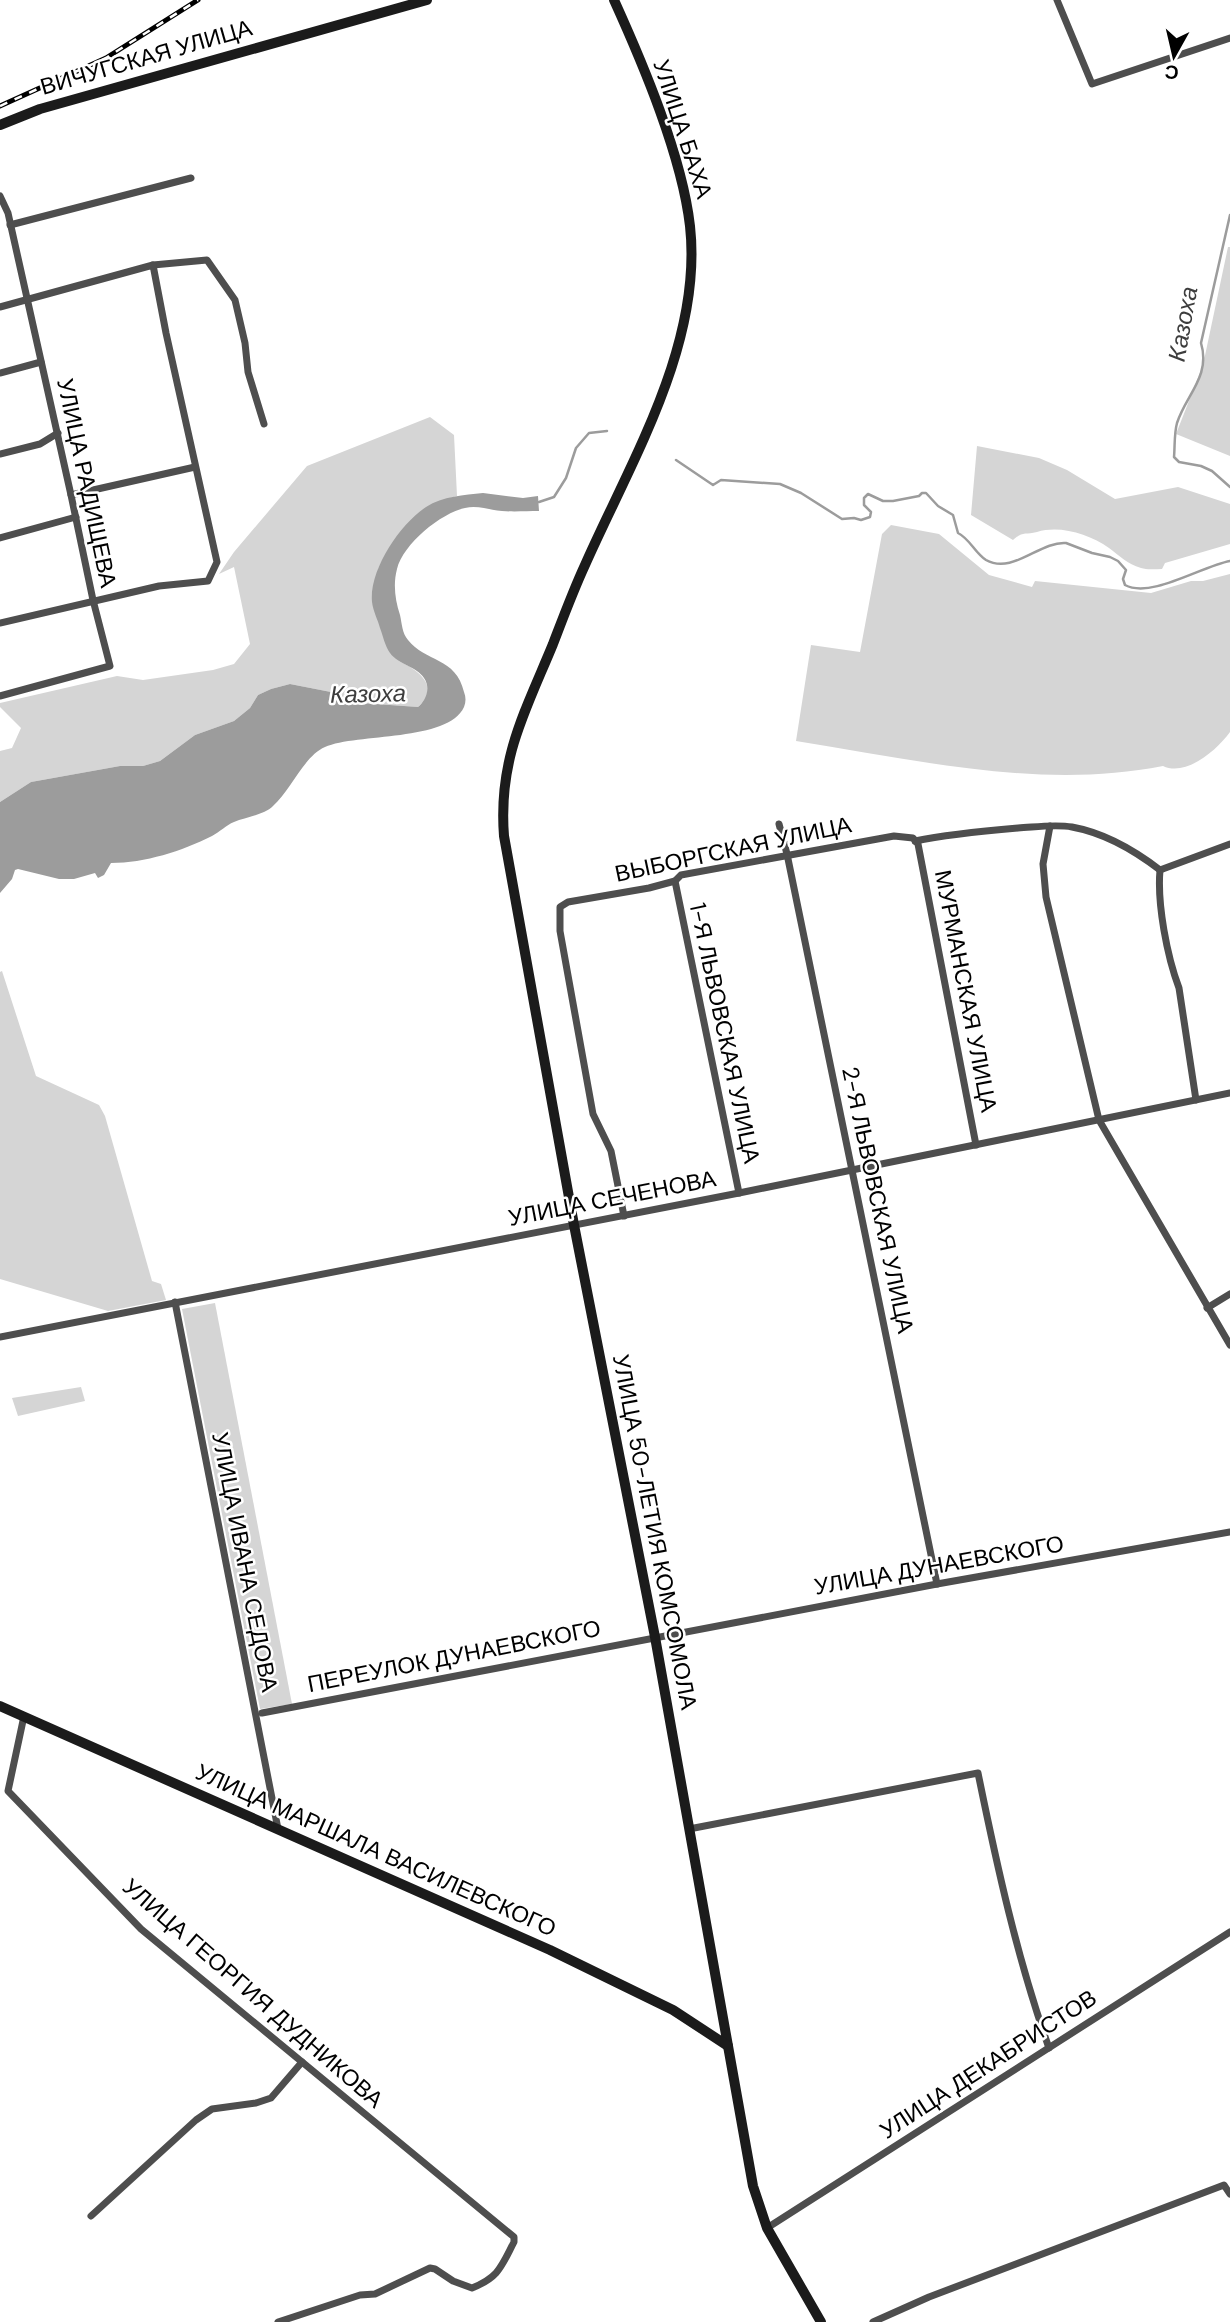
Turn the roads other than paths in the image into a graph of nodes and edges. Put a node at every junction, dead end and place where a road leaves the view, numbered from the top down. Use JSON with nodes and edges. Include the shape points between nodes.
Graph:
{"nodes":[{"id":1,"x":427,"y":0,"type":"edge"},
{"id":2,"x":614,"y":0,"type":"edge"},
{"id":3,"x":1057,"y":0,"type":"edge"},
{"id":4,"x":1230,"y":38,"type":"edge"},
{"id":5,"x":0,"y":125,"type":"edge"},
{"id":6,"x":191,"y":178,"type":"dead end"},
{"id":7,"x":0,"y":196,"type":"edge"},
{"id":8,"x":10,"y":225,"type":"junction"},
{"id":9,"x":153,"y":265,"type":"junction"},
{"id":10,"x":28,"y":303,"type":"junction"},
{"id":11,"x":0,"y":307,"type":"edge"},
{"id":12,"x":41,"y":362,"type":"junction"},
{"id":13,"x":0,"y":373,"type":"edge"},
{"id":14,"x":264,"y":424,"type":"dead end"},
{"id":15,"x":58,"y":433,"type":"junction"},
{"id":16,"x":0,"y":454,"type":"edge"},
{"id":17,"x":195,"y":467,"type":"junction"},
{"id":18,"x":71,"y":495,"type":"junction"},
{"id":19,"x":76,"y":517,"type":"junction"},
{"id":20,"x":0,"y":538,"type":"edge"},
{"id":21,"x":93,"y":600,"type":"junction"},
{"id":22,"x":0,"y":623,"type":"edge"},
{"id":23,"x":0,"y":696,"type":"edge"},
{"id":24,"x":515,"y":736,"type":"joint"},
{"id":25,"x":779,"y":824,"type":"dead end"},
{"id":26,"x":1050,"y":826,"type":"junction"},
{"id":27,"x":917,"y":843,"type":"junction"},
{"id":28,"x":1230,"y":844,"type":"edge"},
{"id":29,"x":788,"y":854,"type":"junction"},
{"id":30,"x":1160,"y":870,"type":"junction"},
{"id":31,"x":675,"y":881,"type":"junction"},
{"id":32,"x":1230,"y":1093,"type":"edge"},
{"id":33,"x":1196,"y":1100,"type":"junction"},
{"id":34,"x":1100,"y":1120,"type":"junction"},
{"id":35,"x":976,"y":1145,"type":"junction"},
{"id":36,"x":853,"y":1170,"type":"junction"},
{"id":37,"x":739,"y":1193,"type":"junction"},
{"id":38,"x":624,"y":1216,"type":"junction"},
{"id":39,"x":574,"y":1226,"type":"junction"},
{"id":40,"x":1230,"y":1294,"type":"edge"},
{"id":41,"x":175,"y":1302,"type":"junction"},
{"id":42,"x":1207,"y":1308,"type":"junction"},
{"id":43,"x":0,"y":1337,"type":"edge"},
{"id":44,"x":1230,"y":1345,"type":"edge"},
{"id":45,"x":1230,"y":1532,"type":"edge"},
{"id":46,"x":937,"y":1584,"type":"junction"},
{"id":47,"x":654,"y":1637,"type":"junction"},
{"id":48,"x":0,"y":1706,"type":"edge"},
{"id":49,"x":262,"y":1713,"type":"dead end"},
{"id":50,"x":24,"y":1716,"type":"junction"},
{"id":51,"x":278,"y":1829,"type":"junction"},
{"id":52,"x":689,"y":1829,"type":"junction"},
{"id":53,"x":1230,"y":1932,"type":"edge"},
{"id":54,"x":728,"y":2046,"type":"junction"},
{"id":55,"x":1049,"y":2048,"type":"junction"},
{"id":56,"x":302,"y":2062,"type":"junction"},
{"id":57,"x":1230,"y":2194,"type":"edge"},
{"id":58,"x":91,"y":2216,"type":"dead end"},
{"id":59,"x":767,"y":2228,"type":"junction"},
{"id":60,"x":278,"y":2322,"type":"edge"},
{"id":61,"x":821,"y":2322,"type":"edge"},
{"id":62,"x":873,"y":2322,"type":"edge"}],
"edges":[{"from":1,"to":5,"type":"main road","name":"ВИЧУГСКАЯ УЛИЦА","via":[[40,109]]},
{"from":2,"to":24,"type":"main road","name":"УЛИЦА БАХА","via":[[676,163],[690,225],[689,297],[660,402],[585,565]]},
{"from":3,"to":4,"type":"street","via":[[1092,84]]},
{"from":6,"to":8,"type":"street"},
{"from":7,"to":8,"type":"street","name":"УЛИЦА РАДИЩЕВА"},
{"from":8,"to":10,"type":"street","name":"УЛИЦА РАДИЩЕВА"},
{"from":9,"to":10,"type":"street"},
{"from":9,"to":14,"type":"street","via":[[207,260],[235,300],[248,372]]},
{"from":9,"to":17,"type":"street"},
{"from":10,"to":11,"type":"street"},
{"from":10,"to":12,"type":"street","name":"УЛИЦА РАДИЩЕВА"},
{"from":12,"to":13,"type":"street"},
{"from":12,"to":15,"type":"street","name":"УЛИЦА РАДИЩЕВА"},
{"from":15,"to":16,"type":"street","via":[[40,444]]},
{"from":15,"to":18,"type":"street","name":"УЛИЦА РАДИЩЕВА"},
{"from":17,"to":18,"type":"street"},
{"from":17,"to":21,"type":"street","via":[[216,562],[208,581]]},
{"from":18,"to":19,"type":"street","name":"УЛИЦА РАДИЩЕВА"},
{"from":19,"to":20,"type":"street"},
{"from":19,"to":21,"type":"street","name":"УЛИЦА РАДИЩЕВА"},
{"from":21,"to":22,"type":"street"},
{"from":21,"to":23,"type":"street","name":"УЛИЦА РАДИЩЕВА","via":[[110,666]]},
{"from":24,"to":39,"type":"main road","name":"УЛИЦА 50-ЛЕТИЯ КОМСОМОЛА","via":[[504,782],[504,836]]},
{"from":25,"to":29,"type":"street","name":"2-Я ЛЬВОВСКАЯ УЛИЦА"},
{"from":26,"to":27,"type":"street","name":"ВЫБОРГСКАЯ УЛИЦА","via":[[960,832]]},
{"from":26,"to":30,"type":"street","name":"ВЫБОРГСКАЯ УЛИЦА","via":[[1106,837]]},
{"from":26,"to":34,"type":"street","via":[[1043,864],[1046,897]]},
{"from":27,"to":29,"type":"street","name":"ВЫБОРГСКАЯ УЛИЦА","via":[[894,836]]},
{"from":27,"to":35,"type":"street","name":"МУРМАНСКАЯ УЛИЦА"},
{"from":28,"to":30,"type":"street"},
{"from":29,"to":31,"type":"street","name":"ВЫБОРГСКАЯ УЛИЦА","via":[[681,875]]},
{"from":29,"to":36,"type":"street","name":"2-Я ЛЬВОВСКАЯ УЛИЦА"},
{"from":30,"to":33,"type":"street","via":[[1158,889]]},
{"from":31,"to":37,"type":"street","name":"1-Я ЛЬВОВСКАЯ УЛИЦА"},
{"from":31,"to":38,"type":"street","name":"ВЫБОРГСКАЯ УЛИЦА","via":[[560,907],[560,931],[593,1114],[611,1151]]},
{"from":32,"to":33,"type":"street","name":"УЛИЦА СЕЧЕНОВА"},
{"from":33,"to":34,"type":"street","name":"УЛИЦА СЕЧЕНОВА"},
{"from":34,"to":35,"type":"street","name":"УЛИЦА СЕЧЕНОВА"},
{"from":34,"to":42,"type":"street"},
{"from":35,"to":36,"type":"street","name":"УЛИЦА СЕЧЕНОВА"},
{"from":36,"to":37,"type":"street","name":"УЛИЦА СЕЧЕНОВА"},
{"from":36,"to":46,"type":"street","name":"2-Я ЛЬВОВСКАЯ УЛИЦА"},
{"from":37,"to":38,"type":"street","name":"УЛИЦА СЕЧЕНОВА"},
{"from":38,"to":39,"type":"street","name":"УЛИЦА СЕЧЕНОВА"},
{"from":39,"to":41,"type":"street","name":"УЛИЦА СЕЧЕНОВА"},
{"from":39,"to":47,"type":"main road","name":"УЛИЦА 50-ЛЕТИЯ КОМСОМОЛА"},
{"from":40,"to":42,"type":"street"},
{"from":41,"to":43,"type":"street","name":"УЛИЦА СЕЧЕНОВА"},
{"from":41,"to":51,"type":"street","name":"УЛИЦА ИВАНА СЕДОВА"},
{"from":42,"to":44,"type":"street"},
{"from":45,"to":46,"type":"street","name":"УЛИЦА ДУНАЕВСКОГО"},
{"from":46,"to":47,"type":"street","name":"УЛИЦА ДУНАЕВСКОГО"},
{"from":47,"to":49,"type":"street","name":"ПЕРЕУЛОК ДУНАЕВСКОГО"},
{"from":47,"to":52,"type":"main road","name":"УЛИЦА 50-ЛЕТИЯ КОМСОМОЛА"},
{"from":48,"to":50,"type":"main road","name":"УЛИЦА МАРШАЛА ВАСИЛЕВСКОГО"},
{"from":50,"to":51,"type":"main road","name":"УЛИЦА МАРШАЛА ВАСИЛЕВСКОГО"},
{"from":50,"to":56,"type":"street","name":"УЛИЦА ГЕОРГИЯ ДУДНИКОВА","via":[[8,1791],[141,1929]]},
{"from":51,"to":54,"type":"main road","name":"УЛИЦА МАРШАЛА ВАСИЛЕВСКОГО","via":[[611,1979],[673,2010]]},
{"from":52,"to":54,"type":"main road","name":"УЛИЦА 50-ЛЕТИЯ КОМСОМОЛА"},
{"from":52,"to":55,"type":"street","via":[[978,1773],[1002,1893]]},
{"from":53,"to":55,"type":"street","name":"УЛИЦА ДЕКАБРИСТОВ"},
{"from":54,"to":59,"type":"main road","name":"УЛИЦА 50-ЛЕТИЯ КОМСОМОЛА","via":[[753,2186]]},
{"from":55,"to":59,"type":"street","name":"УЛИЦА ДЕКАБРИСТОВ"},
{"from":56,"to":58,"type":"street","via":[[271,2098],[212,2109],[196,2120]]},
{"from":56,"to":60,"type":"street","name":"УЛИЦА ГЕОРГИЯ ДУДНИКОВА","via":[[514,2237],[514,2242],[500,2269],[489,2281],[472,2288],[430,2269],[375,2294]]},
{"from":57,"to":62,"type":"street","via":[[1224,2185]]},
{"from":59,"to":61,"type":"main road","name":"УЛИЦА 50-ЛЕТИЯ КОМСОМОЛА"}]}
